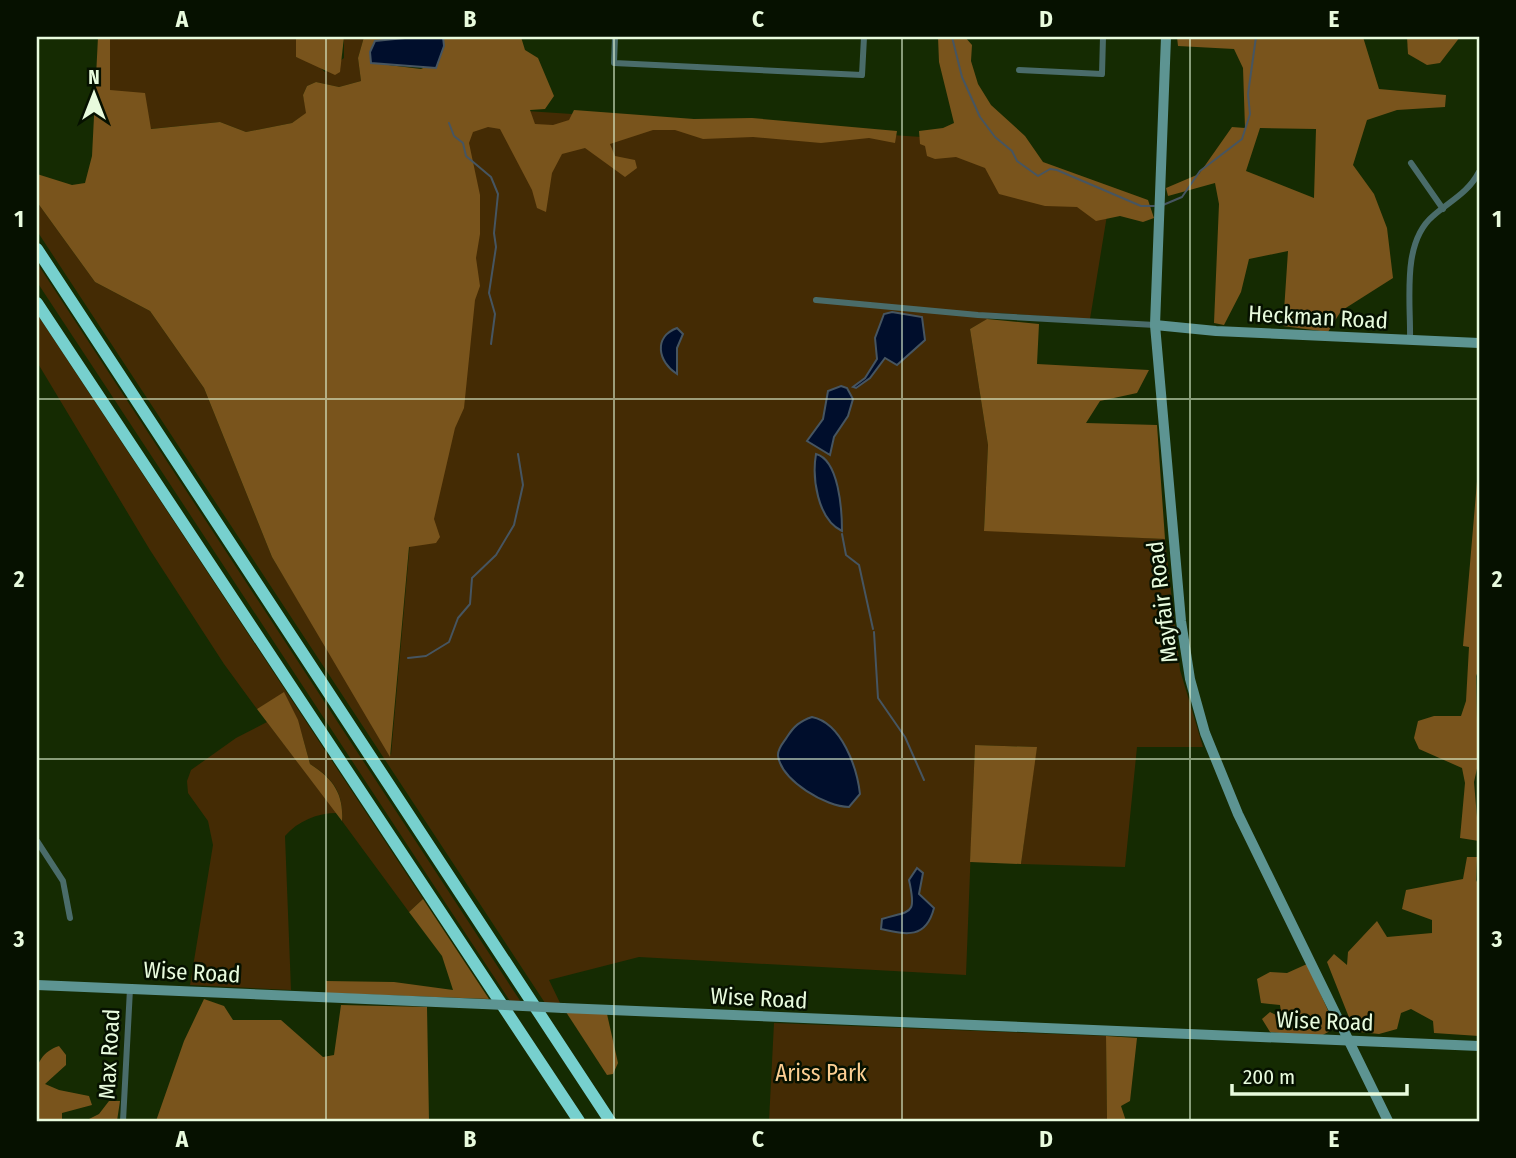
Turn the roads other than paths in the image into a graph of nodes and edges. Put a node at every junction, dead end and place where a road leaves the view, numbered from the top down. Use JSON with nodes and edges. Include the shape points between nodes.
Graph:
{"nodes":[{"id":1,"x":615,"y":37,"type":"edge"},
{"id":2,"x":864,"y":37,"type":"edge"},
{"id":3,"x":1166,"y":37,"type":"edge"},
{"id":4,"x":1103,"y":38,"type":"edge"},
{"id":5,"x":1019,"y":70,"type":"dead end"},
{"id":6,"x":1412,"y":163,"type":"dead end"},
{"id":7,"x":1479,"y":172,"type":"edge"},
{"id":8,"x":1443,"y":209,"type":"junction"},
{"id":9,"x":37,"y":249,"type":"edge"},
{"id":10,"x":816,"y":300,"type":"dead end"},
{"id":11,"x":37,"y":303,"type":"edge"},
{"id":12,"x":1155,"y":325,"type":"junction"},
{"id":13,"x":1410,"y":340,"type":"junction"},
{"id":14,"x":1479,"y":343,"type":"edge"},
{"id":15,"x":37,"y":841,"type":"edge"},
{"id":16,"x":70,"y":918,"type":"dead end"},
{"id":17,"x":37,"y":985,"type":"edge"},
{"id":18,"x":130,"y":989,"type":"junction"},
{"id":19,"x":1350,"y":1042,"type":"junction"},
{"id":20,"x":1479,"y":1046,"type":"edge"},
{"id":21,"x":123,"y":1121,"type":"edge"},
{"id":22,"x":579,"y":1121,"type":"edge"},
{"id":23,"x":610,"y":1121,"type":"edge"},
{"id":24,"x":1388,"y":1121,"type":"edge"}],
"edges":[{"from":1,"to":2,"type":"street","via":[[614,63],[862,75]]},
{"from":3,"to":12,"type":"street","name":"Mayfair Road"},
{"from":4,"to":5,"type":"street","via":[[1102,74]]},
{"from":6,"to":8,"type":"street"},
{"from":7,"to":8,"type":"street","via":[[1466,191]]},
{"from":8,"to":13,"type":"street","via":[[1426,222],[1414,249]]},
{"from":9,"to":23,"type":"highway"},
{"from":10,"to":12,"type":"street"},
{"from":11,"to":22,"type":"highway"},
{"from":12,"to":13,"type":"street","name":"Heckman Road"},
{"from":12,"to":19,"type":"street","name":"Mayfair Road","via":[[1181,621],[1197,706],[1238,814]]},
{"from":13,"to":14,"type":"street","name":"Heckman Road"},
{"from":15,"to":16,"type":"street","via":[[63,881]]},
{"from":17,"to":18,"type":"street","name":"Wise Road"},
{"from":18,"to":19,"type":"street","name":"Wise Road","bridge":true},
{"from":18,"to":21,"type":"street","name":"Max Road"},
{"from":19,"to":20,"type":"street","name":"Wise Road"},
{"from":19,"to":24,"type":"street","name":"Mayfair Road"}]}
